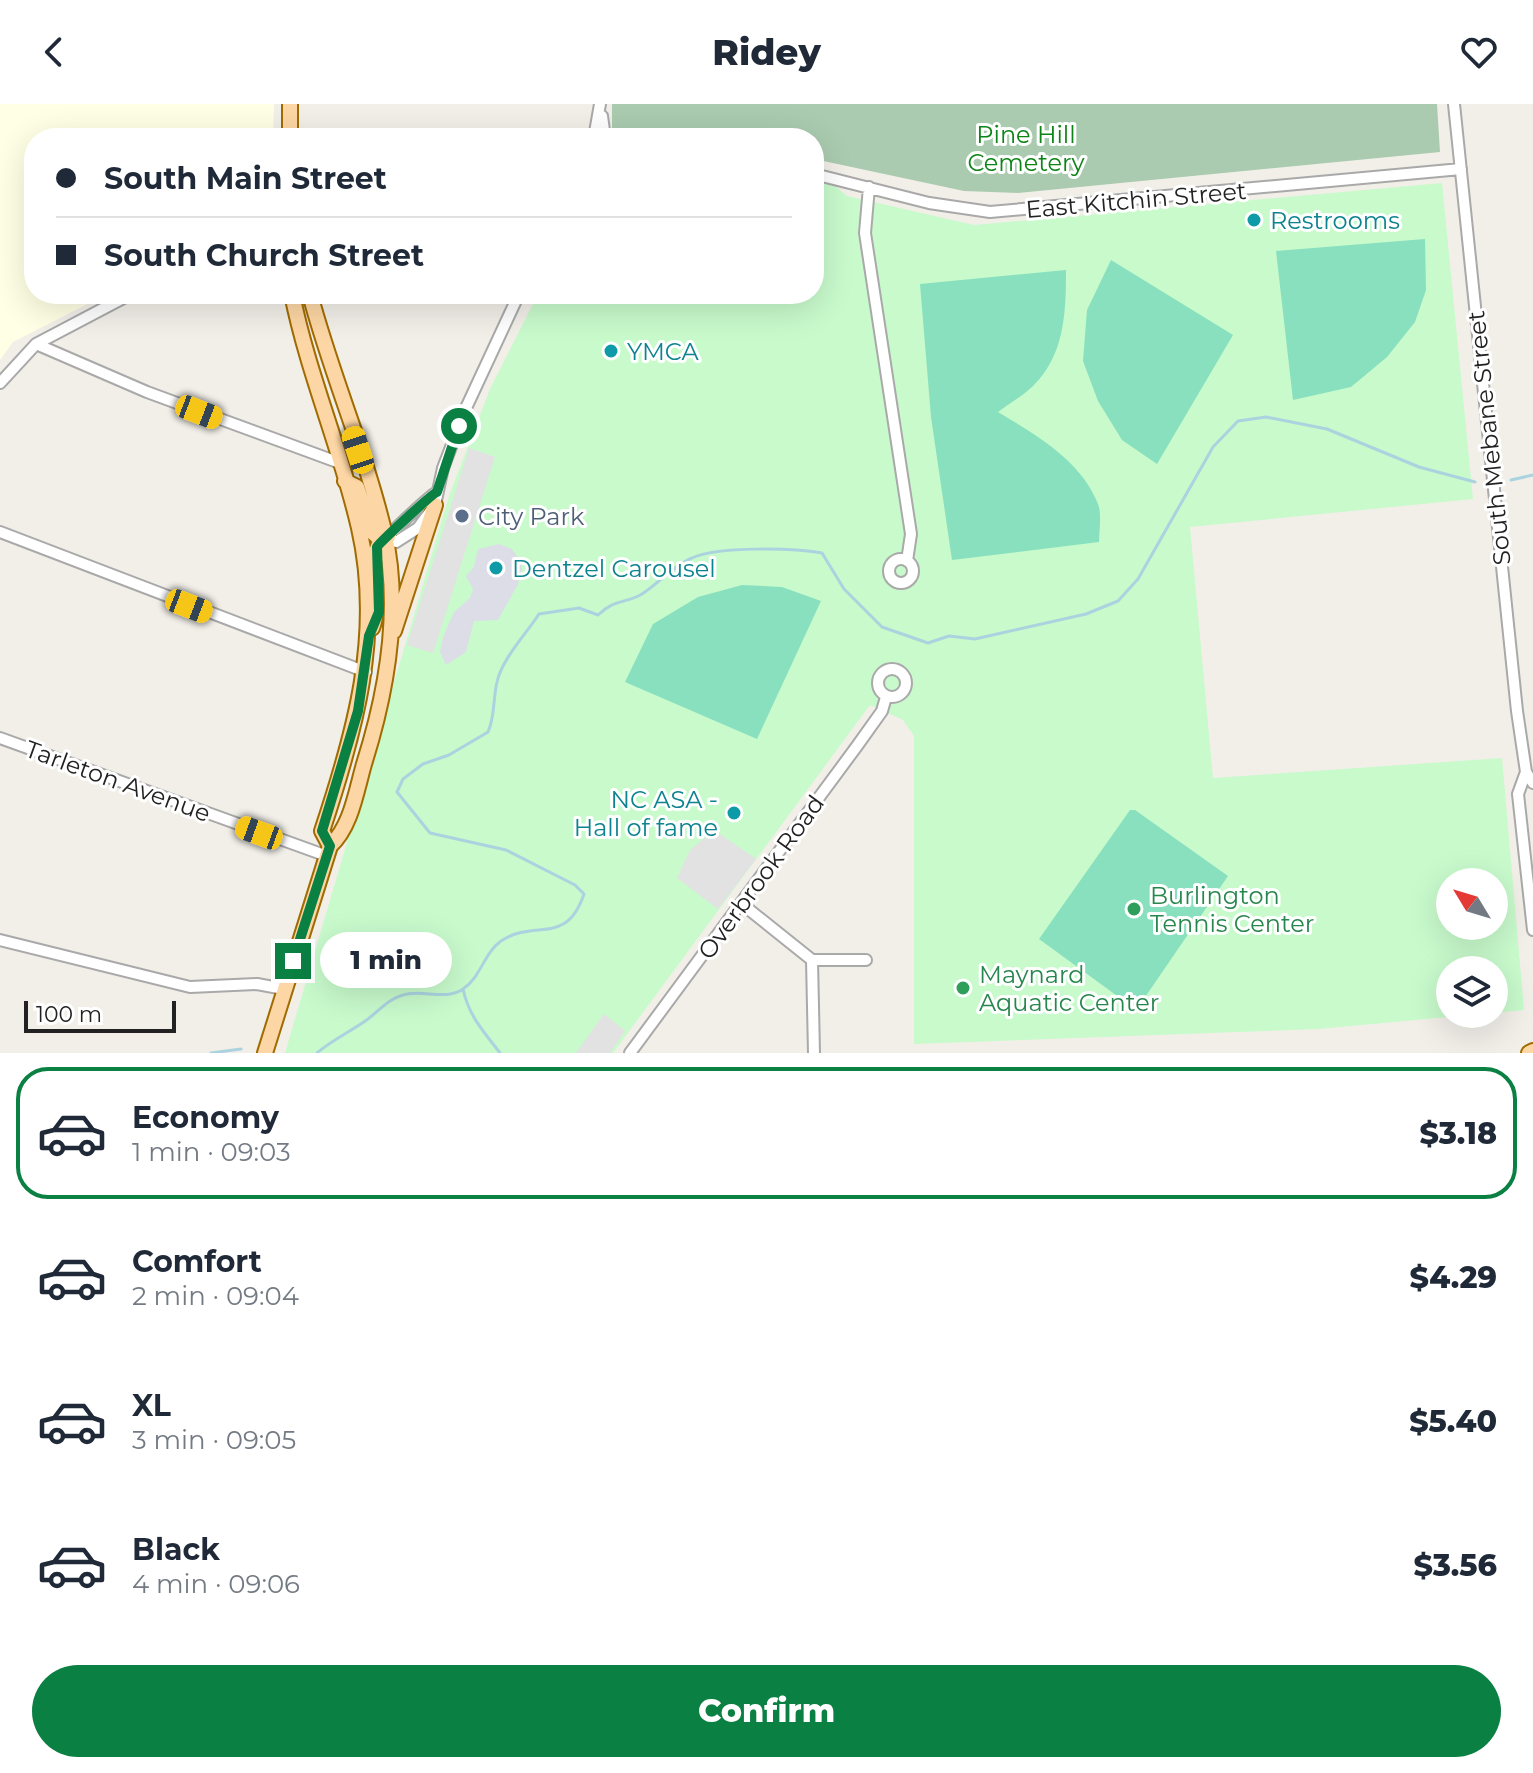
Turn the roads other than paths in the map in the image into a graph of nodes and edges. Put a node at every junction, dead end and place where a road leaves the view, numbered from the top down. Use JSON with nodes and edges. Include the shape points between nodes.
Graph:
{"nodes":[{"id":1,"x":290,"y":104,"type":"edge"},
{"id":2,"x":600,"y":104,"type":"edge"},
{"id":3,"x":1454,"y":104,"type":"edge"},
{"id":4,"x":290,"y":128,"type":"edge"},
{"id":5,"x":596,"y":128,"type":"edge"},
{"id":6,"x":604,"y":128,"type":"edge"},
{"id":7,"x":1461,"y":169,"type":"junction"},
{"id":8,"x":824,"y":176,"type":"edge"},
{"id":9,"x":869,"y":187,"type":"junction"},
{"id":10,"x":112,"y":304,"type":"edge"},
{"id":11,"x":295,"y":304,"type":"edge"},
{"id":12,"x":313,"y":304,"type":"edge"},
{"id":13,"x":514,"y":304,"type":"edge"},
{"id":14,"x":36,"y":344,"type":"junction"},
{"id":15,"x":0,"y":383,"type":"edge"},
{"id":16,"x":340,"y":463,"type":"junction"},
{"id":17,"x":345,"y":481,"type":"junction"},
{"id":18,"x":436,"y":498,"type":"junction"},
{"id":19,"x":0,"y":532,"type":"edge"},
{"id":20,"x":385,"y":538,"type":"junction"},
{"id":21,"x":907,"y":561,"type":"dead end"},
{"id":22,"x":369,"y":636,"type":"junction"},
{"id":23,"x":390,"y":643,"type":"junction"},
{"id":24,"x":366,"y":672,"type":"junction"},
{"id":25,"x":886,"y":697,"type":"dead end"},
{"id":26,"x":0,"y":738,"type":"edge"},
{"id":27,"x":1526,"y":772,"type":"junction"},
{"id":28,"x":1533,"y":783,"type":"edge"},
{"id":29,"x":328,"y":851,"type":"junction"},
{"id":30,"x":742,"y":904,"type":"junction"},
{"id":31,"x":1533,"y":930,"type":"edge"},
{"id":32,"x":0,"y":940,"type":"edge"},
{"id":33,"x":812,"y":960,"type":"junction"},
{"id":34,"x":866,"y":960,"type":"dead end"},
{"id":35,"x":284,"y":989,"type":"junction"},
{"id":36,"x":265,"y":1053,"type":"edge"},
{"id":37,"x":630,"y":1053,"type":"edge"},
{"id":38,"x":814,"y":1053,"type":"edge"}],
"edges":[{"from":1,"to":4,"type":"main road"},
{"from":2,"to":5,"type":"street"},
{"from":2,"to":6,"type":"street"},
{"from":3,"to":7,"type":"street","name":"South Mebane Street"},
{"from":7,"to":9,"type":"street","name":"East Kitchin Street","via":[[990,212]]},
{"from":7,"to":27,"type":"street","name":"South Mebane Street"},
{"from":8,"to":9,"type":"street","name":"East Kitchin Street"},
{"from":9,"to":21,"type":"street","via":[[865,233],[911,534]]},
{"from":10,"to":14,"type":"street"},
{"from":11,"to":16,"type":"main road"},
{"from":12,"to":20,"type":"main road"},
{"from":13,"to":18,"type":"street","via":[[471,397]]},
{"from":14,"to":15,"type":"street"},
{"from":14,"to":16,"type":"street","via":[[147,392]]},
{"from":16,"to":17,"type":"main road"},
{"from":17,"to":20,"type":"main road","via":[[357,487],[372,532]]},
{"from":17,"to":22,"type":"main road","via":[[368,580]]},
{"from":18,"to":20,"type":"street","via":[[406,538]]},
{"from":18,"to":23,"type":"main road"},
{"from":19,"to":24,"type":"street"},
{"from":20,"to":22,"type":"main road","via":[[376,551],[379,612]]},
{"from":20,"to":23,"type":"main road"},
{"from":22,"to":24,"type":"main road"},
{"from":23,"to":29,"type":"main road","via":[[370,746],[342,836]]},
{"from":24,"to":29,"type":"main road","via":[[322,831]]},
{"from":25,"to":30,"type":"street","name":"Overbrook Road","via":[[882,711]]},
{"from":26,"to":29,"type":"street","name":"Tarleton Avenue"},
{"from":27,"to":28,"type":"street","name":"South Mebane Street"},
{"from":27,"to":31,"type":"street","name":"South Mebane Street","via":[[1518,794]]},
{"from":29,"to":35,"type":"main road"},
{"from":30,"to":33,"type":"street"},
{"from":30,"to":37,"type":"street","name":"Overbrook Road"},
{"from":32,"to":35,"type":"street","via":[[190,987],[257,984]]},
{"from":33,"to":34,"type":"street"},
{"from":33,"to":38,"type":"street"},
{"from":35,"to":36,"type":"main road"}]}
